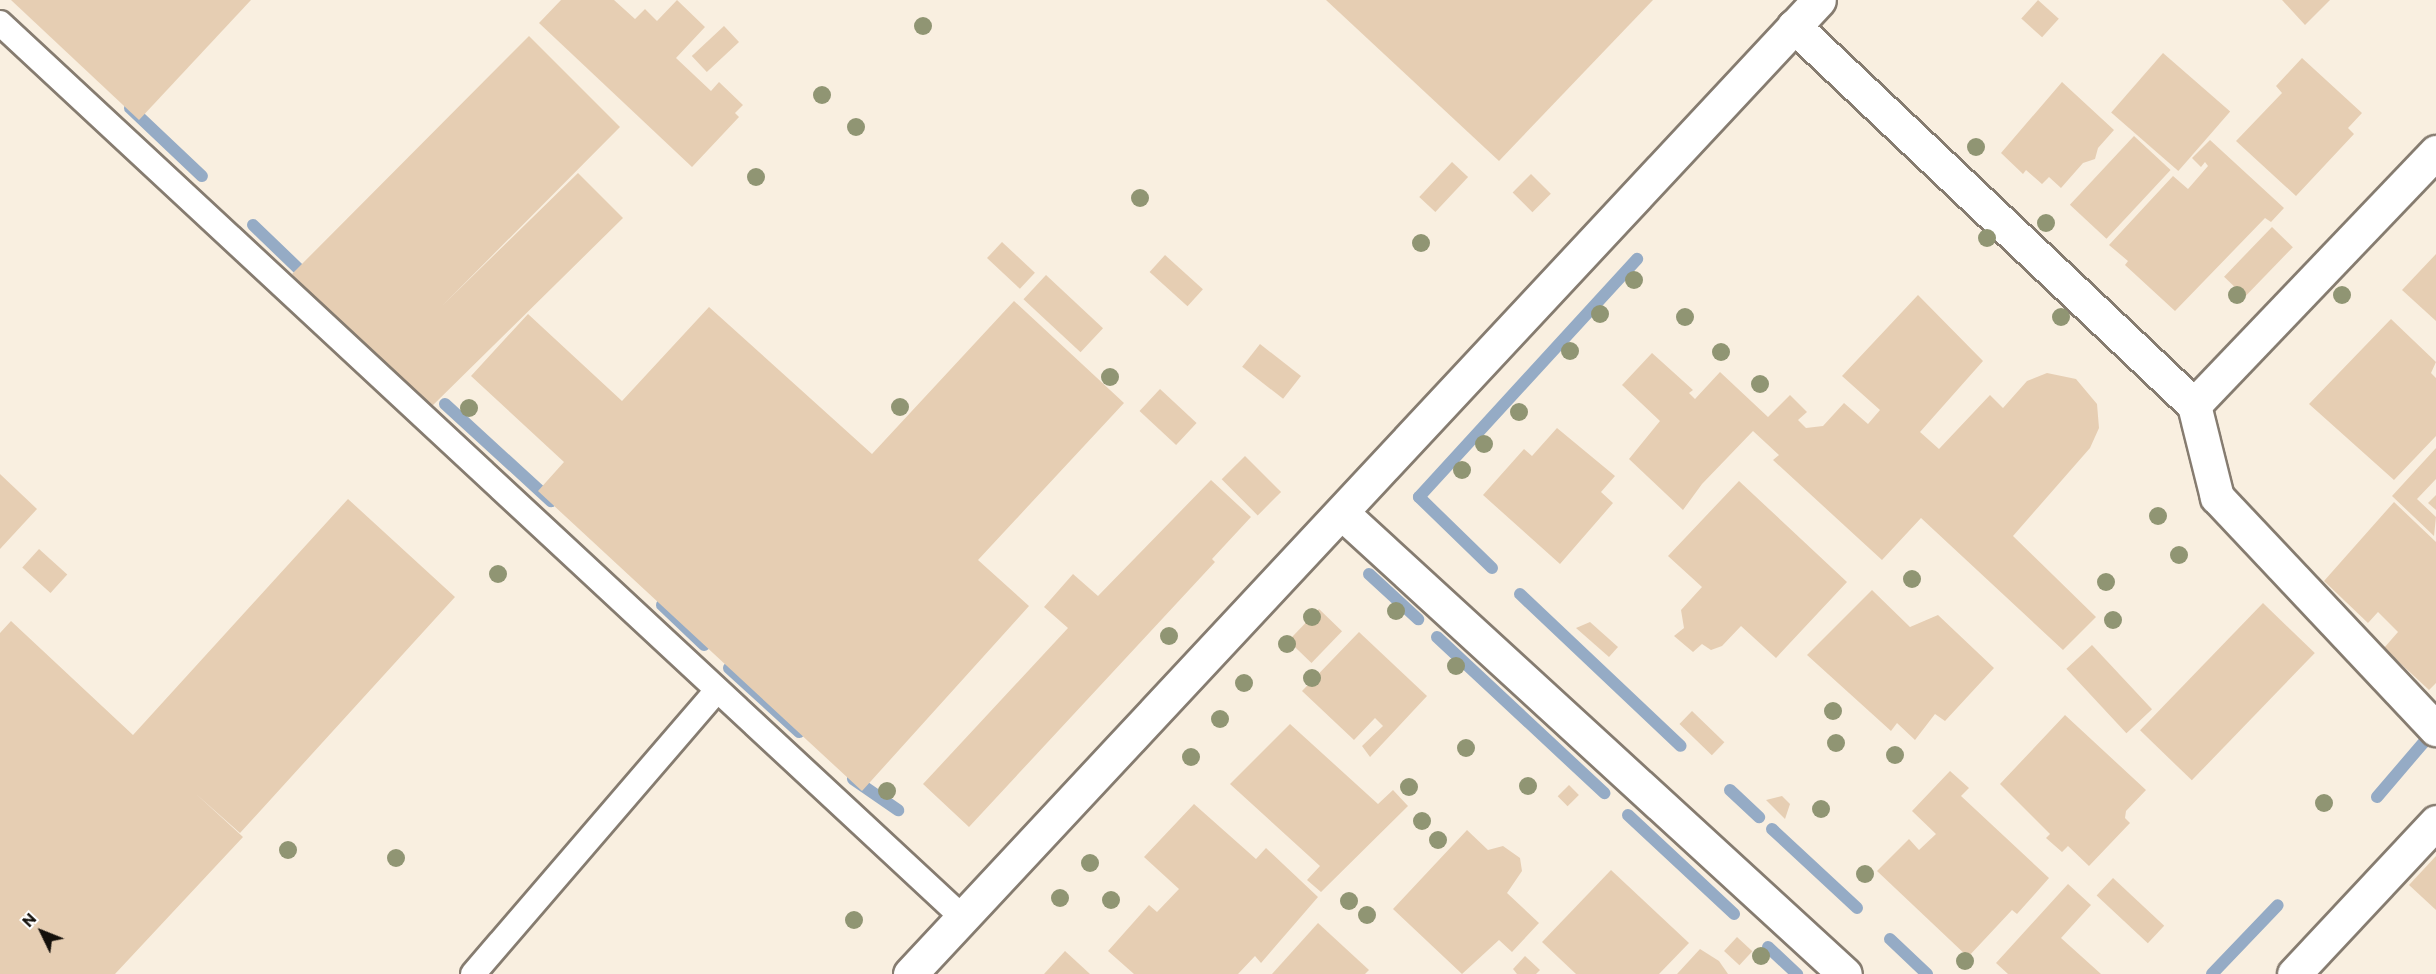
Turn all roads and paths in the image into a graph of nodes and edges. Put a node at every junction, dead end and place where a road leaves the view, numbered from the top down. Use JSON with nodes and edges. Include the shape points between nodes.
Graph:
{"nodes":[{"id":1,"x":1819,"y":0,"type":"edge"},
{"id":2,"x":0,"y":23,"type":"edge"},
{"id":3,"x":1794,"y":26,"type":"junction"},
{"id":4,"x":2436,"y":152,"type":"edge"},
{"id":5,"x":2194,"y":405,"type":"junction"},
{"id":6,"x":1342,"y":513,"type":"junction"},
{"id":7,"x":717,"y":690,"type":"junction"},
{"id":8,"x":2436,"y":729,"type":"edge"},
{"id":9,"x":2436,"y":822,"type":"edge"},
{"id":10,"x":963,"y":918,"type":"junction"},
{"id":11,"x":473,"y":974,"type":"edge"},
{"id":12,"x":910,"y":974,"type":"edge"},
{"id":13,"x":1845,"y":974,"type":"edge"},
{"id":14,"x":2294,"y":974,"type":"edge"}],
"edges":[{"from":1,"to":3,"type":"street"},
{"from":2,"to":7,"type":"lane"},
{"from":3,"to":5,"type":"street"},
{"from":3,"to":6,"type":"street"},
{"from":4,"to":5,"type":"street"},
{"from":5,"to":8,"type":"street","via":[[2217,497]]},
{"from":6,"to":10,"type":"street"},
{"from":6,"to":13,"type":"street"},
{"from":7,"to":10,"type":"lane"},
{"from":7,"to":11,"type":"lane"},
{"from":9,"to":14,"type":"street"},
{"from":10,"to":12,"type":"street"}]}
